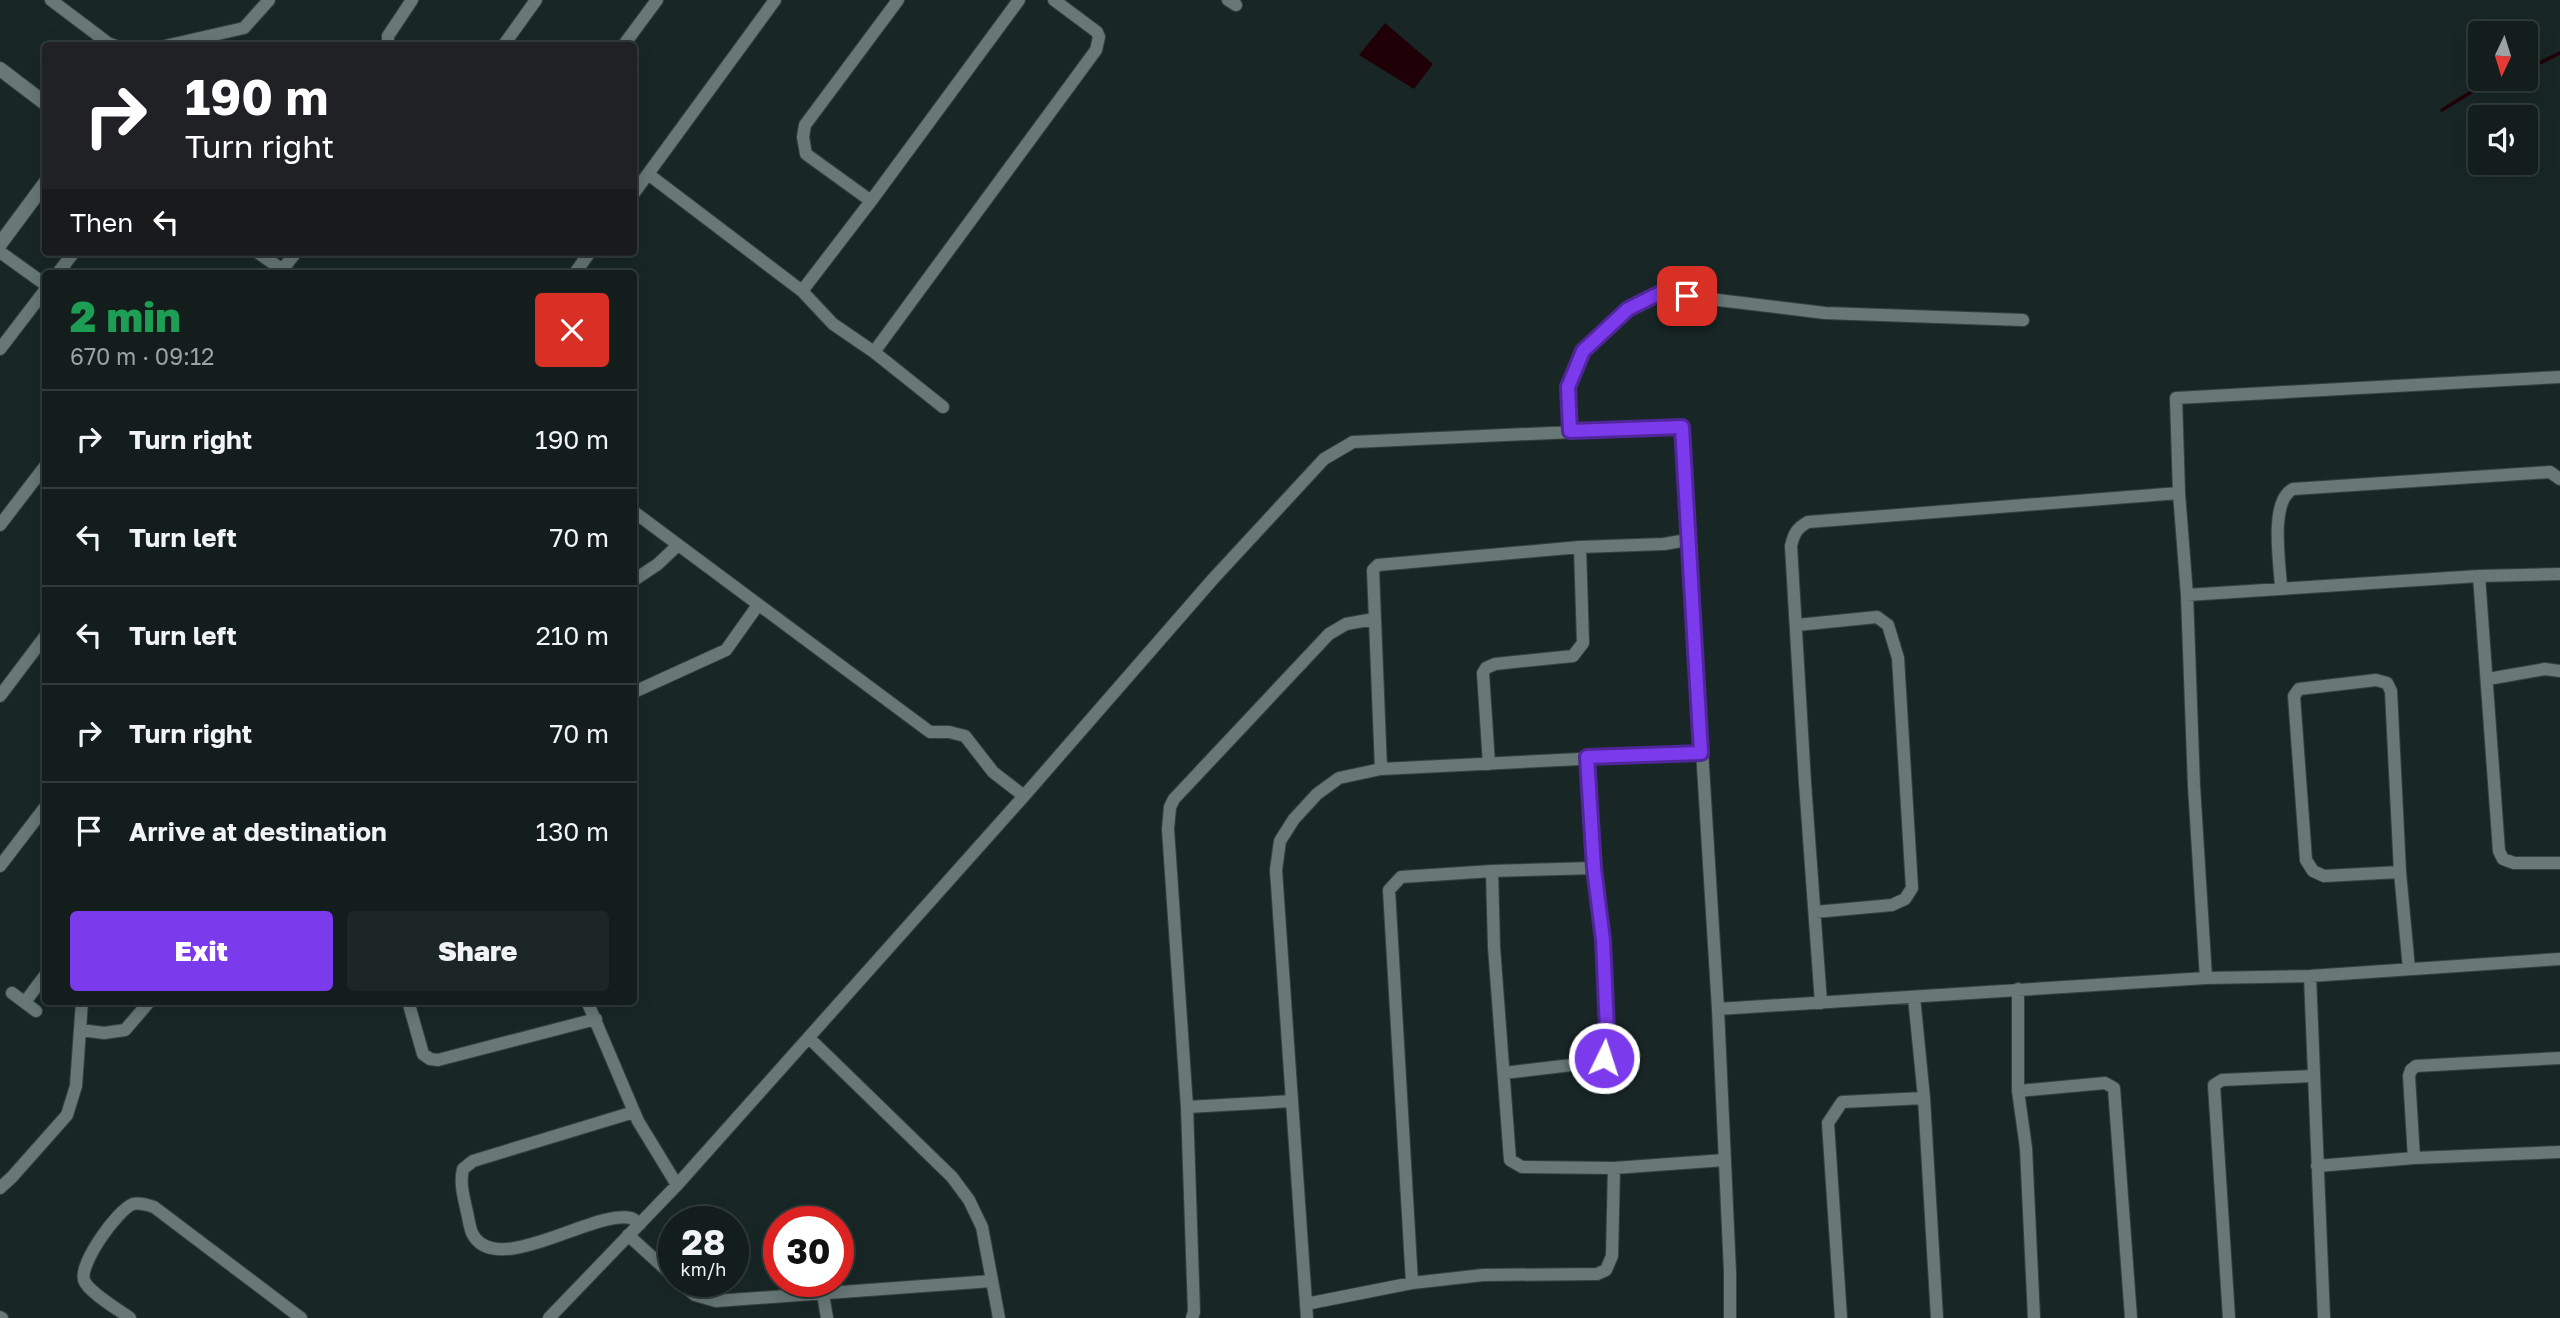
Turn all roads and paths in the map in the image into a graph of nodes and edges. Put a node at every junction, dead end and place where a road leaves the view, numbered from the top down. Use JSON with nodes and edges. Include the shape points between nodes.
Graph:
{"nodes":[{"id":1,"x":51,"y":0,"type":"edge"},
{"id":2,"x":269,"y":0,"type":"edge"},
{"id":3,"x":412,"y":0,"type":"edge"},
{"id":4,"x":536,"y":0,"type":"edge"},
{"id":5,"x":657,"y":0,"type":"edge"},
{"id":6,"x":775,"y":0,"type":"edge"},
{"id":7,"x":898,"y":0,"type":"edge"},
{"id":8,"x":1019,"y":0,"type":"edge"},
{"id":9,"x":1054,"y":0,"type":"edge"},
{"id":10,"x":107,"y":42,"type":"edge"},
{"id":11,"x":182,"y":42,"type":"edge"},
{"id":12,"x":388,"y":42,"type":"edge"},
{"id":13,"x":506,"y":42,"type":"edge"},
{"id":14,"x":626,"y":42,"type":"edge"},
{"id":15,"x":0,"y":69,"type":"edge"},
{"id":16,"x":42,"y":101,"type":"edge"},
{"id":17,"x":648,"y":174,"type":"junction"},
{"id":18,"x":42,"y":187,"type":"edge"},
{"id":19,"x":637,"y":189,"type":"edge"},
{"id":20,"x":871,"y":201,"type":"junction"},
{"id":21,"x":0,"y":244,"type":"edge"},
{"id":22,"x":0,"y":252,"type":"edge"},
{"id":23,"x":71,"y":256,"type":"edge"},
{"id":24,"x":262,"y":256,"type":"edge"},
{"id":25,"x":60,"y":270,"type":"edge"},
{"id":26,"x":280,"y":270,"type":"edge"},
{"id":27,"x":42,"y":284,"type":"edge"},
{"id":28,"x":802,"y":291,"type":"junction"},
{"id":29,"x":42,"y":292,"type":"edge"},
{"id":30,"x":2023,"y":320,"type":"dead end"},
{"id":31,"x":0,"y":349,"type":"edge"},
{"id":32,"x":874,"y":352,"type":"junction"},
{"id":33,"x":2560,"y":377,"type":"edge"},
{"id":34,"x":943,"y":407,"type":"dead end"},
{"id":35,"x":1570,"y":431,"type":"junction"},
{"id":36,"x":42,"y":471,"type":"edge"},
{"id":37,"x":2560,"y":480,"type":"edge"},
{"id":38,"x":2179,"y":493,"type":"junction"},
{"id":39,"x":637,"y":514,"type":"edge"},
{"id":40,"x":0,"y":525,"type":"edge"},
{"id":41,"x":1690,"y":536,"type":"junction"},
{"id":42,"x":678,"y":545,"type":"junction"},
{"id":43,"x":1580,"y":547,"type":"junction"},
{"id":44,"x":2560,"y":574,"type":"edge"},
{"id":45,"x":2479,"y":576,"type":"junction"},
{"id":46,"x":637,"y":578,"type":"edge"},
{"id":47,"x":2281,"y":588,"type":"junction"},
{"id":48,"x":2187,"y":595,"type":"junction"},
{"id":49,"x":758,"y":605,"type":"junction"},
{"id":50,"x":1374,"y":620,"type":"junction"},
{"id":51,"x":1797,"y":625,"type":"junction"},
{"id":52,"x":42,"y":640,"type":"edge"},
{"id":53,"x":2560,"y":671,"type":"edge"},
{"id":54,"x":2488,"y":679,"type":"junction"},
{"id":55,"x":637,"y":690,"type":"edge"},
{"id":56,"x":0,"y":696,"type":"edge"},
{"id":57,"x":1701,"y":753,"type":"junction"},
{"id":58,"x":1587,"y":757,"type":"junction"},
{"id":59,"x":1489,"y":764,"type":"junction"},
{"id":60,"x":1381,"y":769,"type":"junction"},
{"id":61,"x":1024,"y":796,"type":"junction"},
{"id":62,"x":42,"y":811,"type":"edge"},
{"id":63,"x":2560,"y":863,"type":"edge"},
{"id":64,"x":0,"y":866,"type":"edge"},
{"id":65,"x":1594,"y":868,"type":"junction"},
{"id":66,"x":1492,"y":871,"type":"junction"},
{"id":67,"x":2400,"y":872,"type":"junction"},
{"id":68,"x":1815,"y":912,"type":"junction"},
{"id":69,"x":2560,"y":959,"type":"edge"},
{"id":70,"x":2409,"y":969,"type":"junction"},
{"id":71,"x":2310,"y":976,"type":"junction"},
{"id":72,"x":2206,"y":978,"type":"junction"},
{"id":73,"x":42,"y":979,"type":"edge"},
{"id":74,"x":2018,"y":989,"type":"junction"},
{"id":75,"x":12,"y":993,"type":"dead end"},
{"id":76,"x":1914,"y":997,"type":"junction"},
{"id":77,"x":25,"y":1002,"type":"junction"},
{"id":78,"x":1821,"y":1003,"type":"junction"},
{"id":79,"x":82,"y":1005,"type":"edge"},
{"id":80,"x":147,"y":1005,"type":"edge"},
{"id":81,"x":409,"y":1005,"type":"edge"},
{"id":82,"x":589,"y":1005,"type":"edge"},
{"id":83,"x":1718,"y":1009,"type":"junction"},
{"id":84,"x":36,"y":1011,"type":"dead end"},
{"id":85,"x":596,"y":1019,"type":"junction"},
{"id":86,"x":81,"y":1030,"type":"junction"},
{"id":87,"x":809,"y":1038,"type":"junction"},
{"id":88,"x":2560,"y":1058,"type":"edge"},
{"id":89,"x":1504,"y":1073,"type":"junction"},
{"id":90,"x":2312,"y":1076,"type":"junction"},
{"id":91,"x":2018,"y":1091,"type":"junction"},
{"id":92,"x":1924,"y":1098,"type":"junction"},
{"id":93,"x":1292,"y":1101,"type":"junction"},
{"id":94,"x":1187,"y":1107,"type":"junction"},
{"id":95,"x":634,"y":1111,"type":"junction"},
{"id":96,"x":2560,"y":1152,"type":"edge"},
{"id":97,"x":2414,"y":1158,"type":"junction"},
{"id":98,"x":1725,"y":1160,"type":"junction"},
{"id":99,"x":2317,"y":1166,"type":"junction"},
{"id":100,"x":1614,"y":1168,"type":"junction"},
{"id":101,"x":677,"y":1185,"type":"junction"},
{"id":102,"x":0,"y":1188,"type":"edge"},
{"id":103,"x":640,"y":1224,"type":"junction"},
{"id":104,"x":628,"y":1235,"type":"junction"},
{"id":105,"x":658,"y":1262,"type":"edge"},
{"id":106,"x":992,"y":1281,"type":"junction"},
{"id":107,"x":1412,"y":1283,"type":"junction"},
{"id":108,"x":854,"y":1292,"type":"edge"},
{"id":109,"x":702,"y":1297,"type":"edge"},
{"id":110,"x":777,"y":1297,"type":"edge"},
{"id":111,"x":824,"y":1297,"type":"edge"},
{"id":112,"x":1306,"y":1304,"type":"junction"},
{"id":113,"x":130,"y":1318,"type":"edge"},
{"id":114,"x":301,"y":1318,"type":"edge"},
{"id":115,"x":549,"y":1318,"type":"edge"},
{"id":116,"x":827,"y":1318,"type":"edge"},
{"id":117,"x":999,"y":1318,"type":"edge"},
{"id":118,"x":1192,"y":1318,"type":"edge"},
{"id":119,"x":1307,"y":1318,"type":"edge"},
{"id":120,"x":1730,"y":1318,"type":"edge"},
{"id":121,"x":1841,"y":1318,"type":"edge"},
{"id":122,"x":1937,"y":1318,"type":"edge"},
{"id":123,"x":2034,"y":1318,"type":"edge"},
{"id":124,"x":2130,"y":1318,"type":"edge"},
{"id":125,"x":2229,"y":1318,"type":"edge"},
{"id":126,"x":2324,"y":1318,"type":"edge"}],
"edges":[{"from":1,"to":10,"type":"street"},
{"from":2,"to":11,"type":"street","via":[[244,27]]},
{"from":3,"to":12,"type":"street"},
{"from":4,"to":13,"type":"street"},
{"from":5,"to":14,"type":"street"},
{"from":6,"to":17,"type":"street"},
{"from":7,"to":20,"type":"street","via":[[805,125],[803,137],[806,154]]},
{"from":8,"to":20,"type":"street"},
{"from":9,"to":32,"type":"street","via":[[1097,32],[1096,50]]},
{"from":15,"to":16,"type":"street"},
{"from":17,"to":19,"type":"street"},
{"from":17,"to":28,"type":"street"},
{"from":18,"to":21,"type":"street"},
{"from":20,"to":28,"type":"street"},
{"from":22,"to":27,"type":"street"},
{"from":23,"to":25,"type":"street"},
{"from":24,"to":26,"type":"street"},
{"from":28,"to":32,"type":"street","via":[[834,324]]},
{"from":29,"to":31,"type":"street"},
{"from":30,"to":35,"type":"street","via":[[1825,313],[1660,293],[1628,309],[1583,351],[1568,387]]},
{"from":32,"to":34,"type":"street"},
{"from":33,"to":38,"type":"street","via":[[2176,398]]},
{"from":35,"to":41,"type":"street","via":[[1682,427]]},
{"from":35,"to":61,"type":"street","via":[[1353,442],[1324,459]]},
{"from":36,"to":40,"type":"street"},
{"from":37,"to":47,"type":"street","via":[[2550,472],[2294,489],[2283,497],[2278,514]]},
{"from":38,"to":48,"type":"street"},
{"from":38,"to":51,"type":"street","via":[[1808,522],[1793,535],[1791,546]]},
{"from":39,"to":42,"type":"street"},
{"from":41,"to":43,"type":"street","via":[[1664,544]]},
{"from":41,"to":57,"type":"street"},
{"from":42,"to":46,"type":"street"},
{"from":42,"to":49,"type":"street"},
{"from":43,"to":50,"type":"street","via":[[1378,565],[1373,569]]},
{"from":43,"to":59,"type":"street","via":[[1583,643],[1579,650],[1573,656],[1495,664],[1483,673]]},
{"from":44,"to":45,"type":"street"},
{"from":45,"to":47,"type":"street"},
{"from":45,"to":54,"type":"street"},
{"from":47,"to":48,"type":"street"},
{"from":48,"to":72,"type":"street"},
{"from":49,"to":55,"type":"street","via":[[726,650]]},
{"from":49,"to":61,"type":"street","via":[[930,732],[965,736],[993,772]]},
{"from":50,"to":60,"type":"street"},
{"from":50,"to":94,"type":"street","via":[[1346,624],[1329,634],[1170,807]]},
{"from":51,"to":68,"type":"street"},
{"from":51,"to":68,"type":"street","via":[[1877,617],[1884,621],[1898,658],[1902,712],[1913,888],[1905,899],[1892,905]]},
{"from":52,"to":56,"type":"street"},
{"from":53,"to":54,"type":"street","via":[[2545,669]]},
{"from":54,"to":63,"type":"street","via":[[2499,851],[2503,859],[2514,863]]},
{"from":57,"to":58,"type":"street"},
{"from":57,"to":83,"type":"street"},
{"from":58,"to":59,"type":"street"},
{"from":58,"to":65,"type":"street"},
{"from":59,"to":60,"type":"street"},
{"from":60,"to":93,"type":"street","via":[[1329,784],[1294,819],[1280,841],[1276,870]]},
{"from":61,"to":87,"type":"street"},
{"from":62,"to":64,"type":"street"},
{"from":65,"to":66,"type":"street"},
{"from":65,"to":89,"type":"street","via":[[1603,940],[1608,1052],[1597,1062]]},
{"from":66,"to":89,"type":"street"},
{"from":66,"to":107,"type":"street","via":[[1401,877],[1389,890]]},
{"from":67,"to":67,"type":"street","via":[[2387,683],[2376,680],[2299,689],[2295,710],[2306,860],[2312,871],[2324,876]]},
{"from":67,"to":70,"type":"street"},
{"from":68,"to":78,"type":"street"},
{"from":69,"to":70,"type":"street"},
{"from":70,"to":71,"type":"street"},
{"from":71,"to":72,"type":"street"},
{"from":71,"to":90,"type":"street"},
{"from":72,"to":74,"type":"street"},
{"from":73,"to":77,"type":"street"},
{"from":74,"to":76,"type":"street"},
{"from":74,"to":91,"type":"street"},
{"from":75,"to":77,"type":"street"},
{"from":76,"to":78,"type":"street"},
{"from":76,"to":92,"type":"street"},
{"from":77,"to":84,"type":"street"},
{"from":78,"to":83,"type":"street"},
{"from":79,"to":86,"type":"street"},
{"from":80,"to":86,"type":"street","via":[[125,1030]]},
{"from":81,"to":85,"type":"street","via":[[423,1054],[438,1060]]},
{"from":82,"to":85,"type":"street"},
{"from":83,"to":98,"type":"street"},
{"from":85,"to":95,"type":"street"},
{"from":86,"to":102,"type":"street","via":[[76,1086],[67,1115]]},
{"from":87,"to":101,"type":"street"},
{"from":87,"to":106,"type":"street","via":[[970,1200],[982,1227]]},
{"from":88,"to":97,"type":"street","via":[[2416,1066],[2409,1076]]},
{"from":89,"to":100,"type":"street","via":[[1510,1160],[1522,1167]]},
{"from":90,"to":99,"type":"street"},
{"from":90,"to":125,"type":"street","via":[[2222,1080],[2214,1085]]},
{"from":91,"to":123,"type":"street","via":[[2026,1148]]},
{"from":91,"to":124,"type":"street","via":[[2105,1083],[2114,1088]]},
{"from":92,"to":121,"type":"street","via":[[1842,1102],[1828,1123]]},
{"from":92,"to":122,"type":"street"},
{"from":93,"to":94,"type":"street"},
{"from":93,"to":112,"type":"street"},
{"from":94,"to":118,"type":"street"},
{"from":95,"to":101,"type":"street"},
{"from":95,"to":103,"type":"street","via":[[473,1161],[463,1169],[461,1184],[472,1233],[495,1250],[609,1220],[630,1218]]},
{"from":96,"to":97,"type":"street"},
{"from":97,"to":99,"type":"street"},
{"from":98,"to":100,"type":"street"},
{"from":98,"to":120,"type":"street"},
{"from":99,"to":126,"type":"street"},
{"from":100,"to":107,"type":"street","via":[[1612,1256],[1606,1269],[1597,1274],[1483,1275]]},
{"from":101,"to":103,"type":"street"},
{"from":103,"to":104,"type":"street"},
{"from":104,"to":105,"type":"street"},
{"from":104,"to":115,"type":"street"},
{"from":106,"to":108,"type":"street"},
{"from":106,"to":117,"type":"street"},
{"from":107,"to":112,"type":"street"},
{"from":109,"to":110,"type":"street","via":[[716,1301]]},
{"from":111,"to":116,"type":"street"},
{"from":112,"to":119,"type":"street"},
{"from":113,"to":114,"type":"street","via":[[87,1286],[83,1277],[86,1263],[120,1214],[132,1205],[145,1204]]}]}
